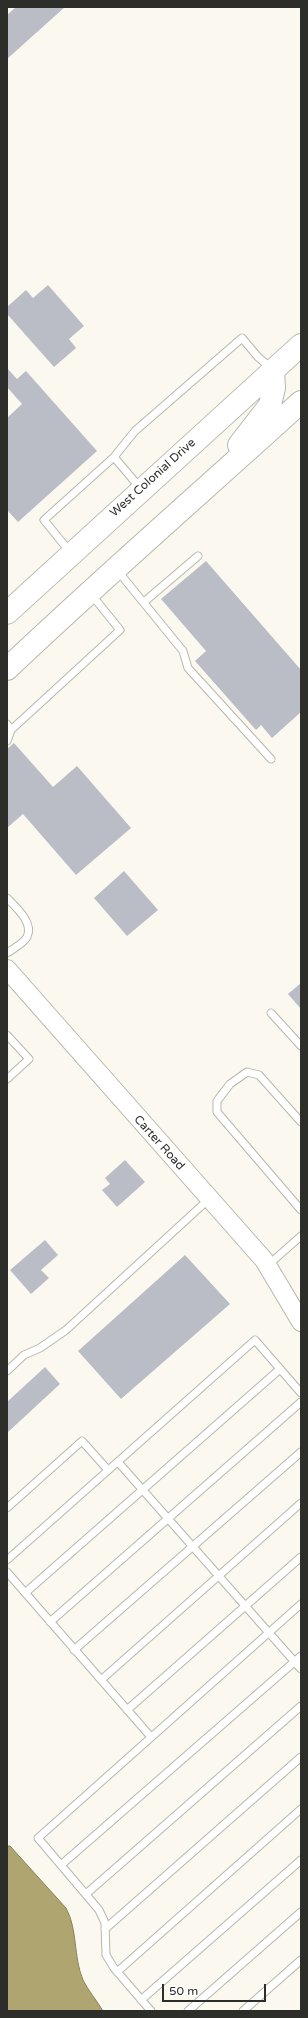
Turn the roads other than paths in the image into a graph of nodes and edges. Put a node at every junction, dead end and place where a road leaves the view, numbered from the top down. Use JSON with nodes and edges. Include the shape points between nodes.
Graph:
{"nodes":[{"id":1,"x":301,"y":345,"type":"edge"},
{"id":2,"x":273,"y":370,"type":"junction"},
{"id":3,"x":301,"y":402,"type":"edge"},
{"id":4,"x":114,"y":457,"type":"junction"},
{"id":5,"x":141,"y":489,"type":"junction"},
{"id":6,"x":200,"y":494,"type":"junction"},
{"id":7,"x":71,"y":553,"type":"junction"},
{"id":8,"x":198,"y":556,"type":"dead end"},
{"id":9,"x":115,"y":569,"type":"junction"},
{"id":10,"x":90,"y":592,"type":"junction"},
{"id":11,"x":144,"y":602,"type":"junction"},
{"id":12,"x":12,"y":606,"type":"edge"},
{"id":13,"x":7,"y":669,"type":"edge"},
{"id":14,"x":9,"y":727,"type":"edge"},
{"id":15,"x":7,"y":741,"type":"edge"},
{"id":16,"x":270,"y":760,"type":"dead end"},
{"id":17,"x":7,"y":898,"type":"edge"},
{"id":18,"x":7,"y":954,"type":"edge"},
{"id":19,"x":7,"y":969,"type":"edge"},
{"id":20,"x":272,"y":1013,"type":"dead end"},
{"id":21,"x":7,"y":1035,"type":"edge"},
{"id":22,"x":301,"y":1046,"type":"edge"},
{"id":23,"x":7,"y":1079,"type":"edge"},
{"id":24,"x":301,"y":1122,"type":"edge"},
{"id":25,"x":209,"y":1199,"type":"junction"},
{"id":26,"x":301,"y":1210,"type":"edge"},
{"id":27,"x":301,"y":1236,"type":"edge"},
{"id":28,"x":267,"y":1266,"type":"junction"},
{"id":29,"x":301,"y":1322,"type":"edge"},
{"id":30,"x":280,"y":1369,"type":"junction"},
{"id":31,"x":7,"y":1371,"type":"edge"},
{"id":32,"x":301,"y":1393,"type":"edge"},
{"id":33,"x":301,"y":1402,"type":"edge"},
{"id":34,"x":301,"y":1452,"type":"edge"},
{"id":35,"x":118,"y":1462,"type":"junction"},
{"id":36,"x":108,"y":1470,"type":"junction"},
{"id":37,"x":143,"y":1490,"type":"junction"},
{"id":38,"x":301,"y":1503,"type":"edge"},
{"id":39,"x":7,"y":1508,"type":"edge"},
{"id":40,"x":168,"y":1519,"type":"junction"},
{"id":41,"x":192,"y":1546,"type":"junction"},
{"id":42,"x":301,"y":1557,"type":"edge"},
{"id":43,"x":7,"y":1560,"type":"edge"},
{"id":44,"x":7,"y":1572,"type":"edge"},
{"id":45,"x":219,"y":1576,"type":"junction"},
{"id":46,"x":25,"y":1593,"type":"junction"},
{"id":47,"x":301,"y":1604,"type":"edge"},
{"id":48,"x":245,"y":1606,"type":"junction"},
{"id":49,"x":50,"y":1622,"type":"junction"},
{"id":50,"x":269,"y":1633,"type":"junction"},
{"id":51,"x":74,"y":1650,"type":"junction"},
{"id":52,"x":301,"y":1656,"type":"edge"},
{"id":53,"x":294,"y":1662,"type":"junction"},
{"id":54,"x":301,"y":1669,"type":"edge"},
{"id":55,"x":101,"y":1680,"type":"junction"},
{"id":56,"x":301,"y":1706,"type":"edge"},
{"id":57,"x":127,"y":1710,"type":"junction"},
{"id":58,"x":151,"y":1737,"type":"junction"},
{"id":59,"x":301,"y":1758,"type":"edge"},
{"id":60,"x":301,"y":1809,"type":"edge"},
{"id":61,"x":301,"y":1860,"type":"edge"},
{"id":62,"x":61,"y":1865,"type":"junction"},
{"id":63,"x":86,"y":1894,"type":"junction"},
{"id":64,"x":301,"y":1912,"type":"edge"},
{"id":65,"x":105,"y":1929,"type":"junction"},
{"id":66,"x":301,"y":1960,"type":"edge"},
{"id":67,"x":117,"y":1972,"type":"junction"},
{"id":68,"x":141,"y":2000,"type":"junction"},
{"id":69,"x":151,"y":2011,"type":"edge"},
{"id":70,"x":188,"y":2011,"type":"edge"},
{"id":71,"x":243,"y":2011,"type":"edge"}],
"edges":[{"from":1,"to":2,"type":"highway","name":"West Colonial Drive"},
{"from":2,"to":4,"type":"lane","via":[[242,338],[135,431]]},
{"from":2,"to":5,"type":"highway","name":"West Colonial Drive"},
{"from":2,"to":6,"type":"highway","via":[[274,388],[270,405]]},
{"from":3,"to":6,"type":"highway"},
{"from":4,"to":5,"type":"lane"},
{"from":4,"to":7,"type":"lane","via":[[44,520]]},
{"from":5,"to":7,"type":"highway","name":"West Colonial Drive"},
{"from":6,"to":9,"type":"highway"},
{"from":7,"to":12,"type":"highway","name":"West Colonial Drive"},
{"from":8,"to":11,"type":"lane"},
{"from":9,"to":10,"type":"highway"},
{"from":9,"to":11,"type":"lane"},
{"from":10,"to":13,"type":"highway"},
{"from":10,"to":14,"type":"lane","via":[[120,630]]},
{"from":11,"to":16,"type":"lane","via":[[183,651],[188,668]]},
{"from":14,"to":15,"type":"lane"},
{"from":17,"to":18,"type":"lane","via":[[26,920],[28,930],[26,938]]},
{"from":19,"to":25,"type":"street","name":"Carter Road"},
{"from":20,"to":22,"type":"lane"},
{"from":21,"to":23,"type":"lane","via":[[29,1059]]},
{"from":24,"to":26,"type":"lane","via":[[259,1075],[248,1072],[230,1084],[216,1101],[217,1112]]},
{"from":25,"to":28,"type":"street","name":"Carter Road"},
{"from":25,"to":31,"type":"lane","via":[[66,1330],[40,1348],[24,1355]]},
{"from":27,"to":28,"type":"lane"},
{"from":28,"to":29,"type":"street","name":"Carter Road"},
{"from":30,"to":32,"type":"lane"},
{"from":30,"to":35,"type":"lane","via":[[255,1340]]},
{"from":30,"to":37,"type":"lane"},
{"from":33,"to":40,"type":"lane"},
{"from":34,"to":41,"type":"lane"},
{"from":35,"to":36,"type":"lane"},
{"from":35,"to":37,"type":"lane"},
{"from":36,"to":39,"type":"lane","via":[[82,1441]]},
{"from":36,"to":43,"type":"lane"},
{"from":37,"to":40,"type":"lane"},
{"from":37,"to":46,"type":"lane"},
{"from":38,"to":45,"type":"lane"},
{"from":40,"to":41,"type":"lane"},
{"from":40,"to":49,"type":"lane"},
{"from":41,"to":45,"type":"lane"},
{"from":41,"to":51,"type":"lane"},
{"from":42,"to":48,"type":"lane"},
{"from":44,"to":46,"type":"lane"},
{"from":45,"to":48,"type":"lane"},
{"from":45,"to":55,"type":"lane"},
{"from":46,"to":49,"type":"lane"},
{"from":47,"to":50,"type":"lane"},
{"from":48,"to":50,"type":"lane"},
{"from":48,"to":57,"type":"lane"},
{"from":49,"to":51,"type":"lane"},
{"from":50,"to":53,"type":"lane"},
{"from":50,"to":58,"type":"lane"},
{"from":51,"to":55,"type":"lane"},
{"from":52,"to":53,"type":"lane"},
{"from":53,"to":54,"type":"lane"},
{"from":53,"to":62,"type":"lane"},
{"from":55,"to":57,"type":"lane"},
{"from":56,"to":63,"type":"lane"},
{"from":57,"to":58,"type":"lane"},
{"from":58,"to":62,"type":"lane","via":[[38,1838]]},
{"from":59,"to":65,"type":"lane"},
{"from":60,"to":67,"type":"lane"},
{"from":61,"to":68,"type":"lane"},
{"from":62,"to":63,"type":"lane"},
{"from":63,"to":65,"type":"lane","via":[[99,1910]]},
{"from":64,"to":70,"type":"lane"},
{"from":65,"to":67,"type":"lane","via":[[106,1955]]},
{"from":66,"to":71,"type":"lane"},
{"from":67,"to":68,"type":"lane"},
{"from":68,"to":69,"type":"lane"}]}
